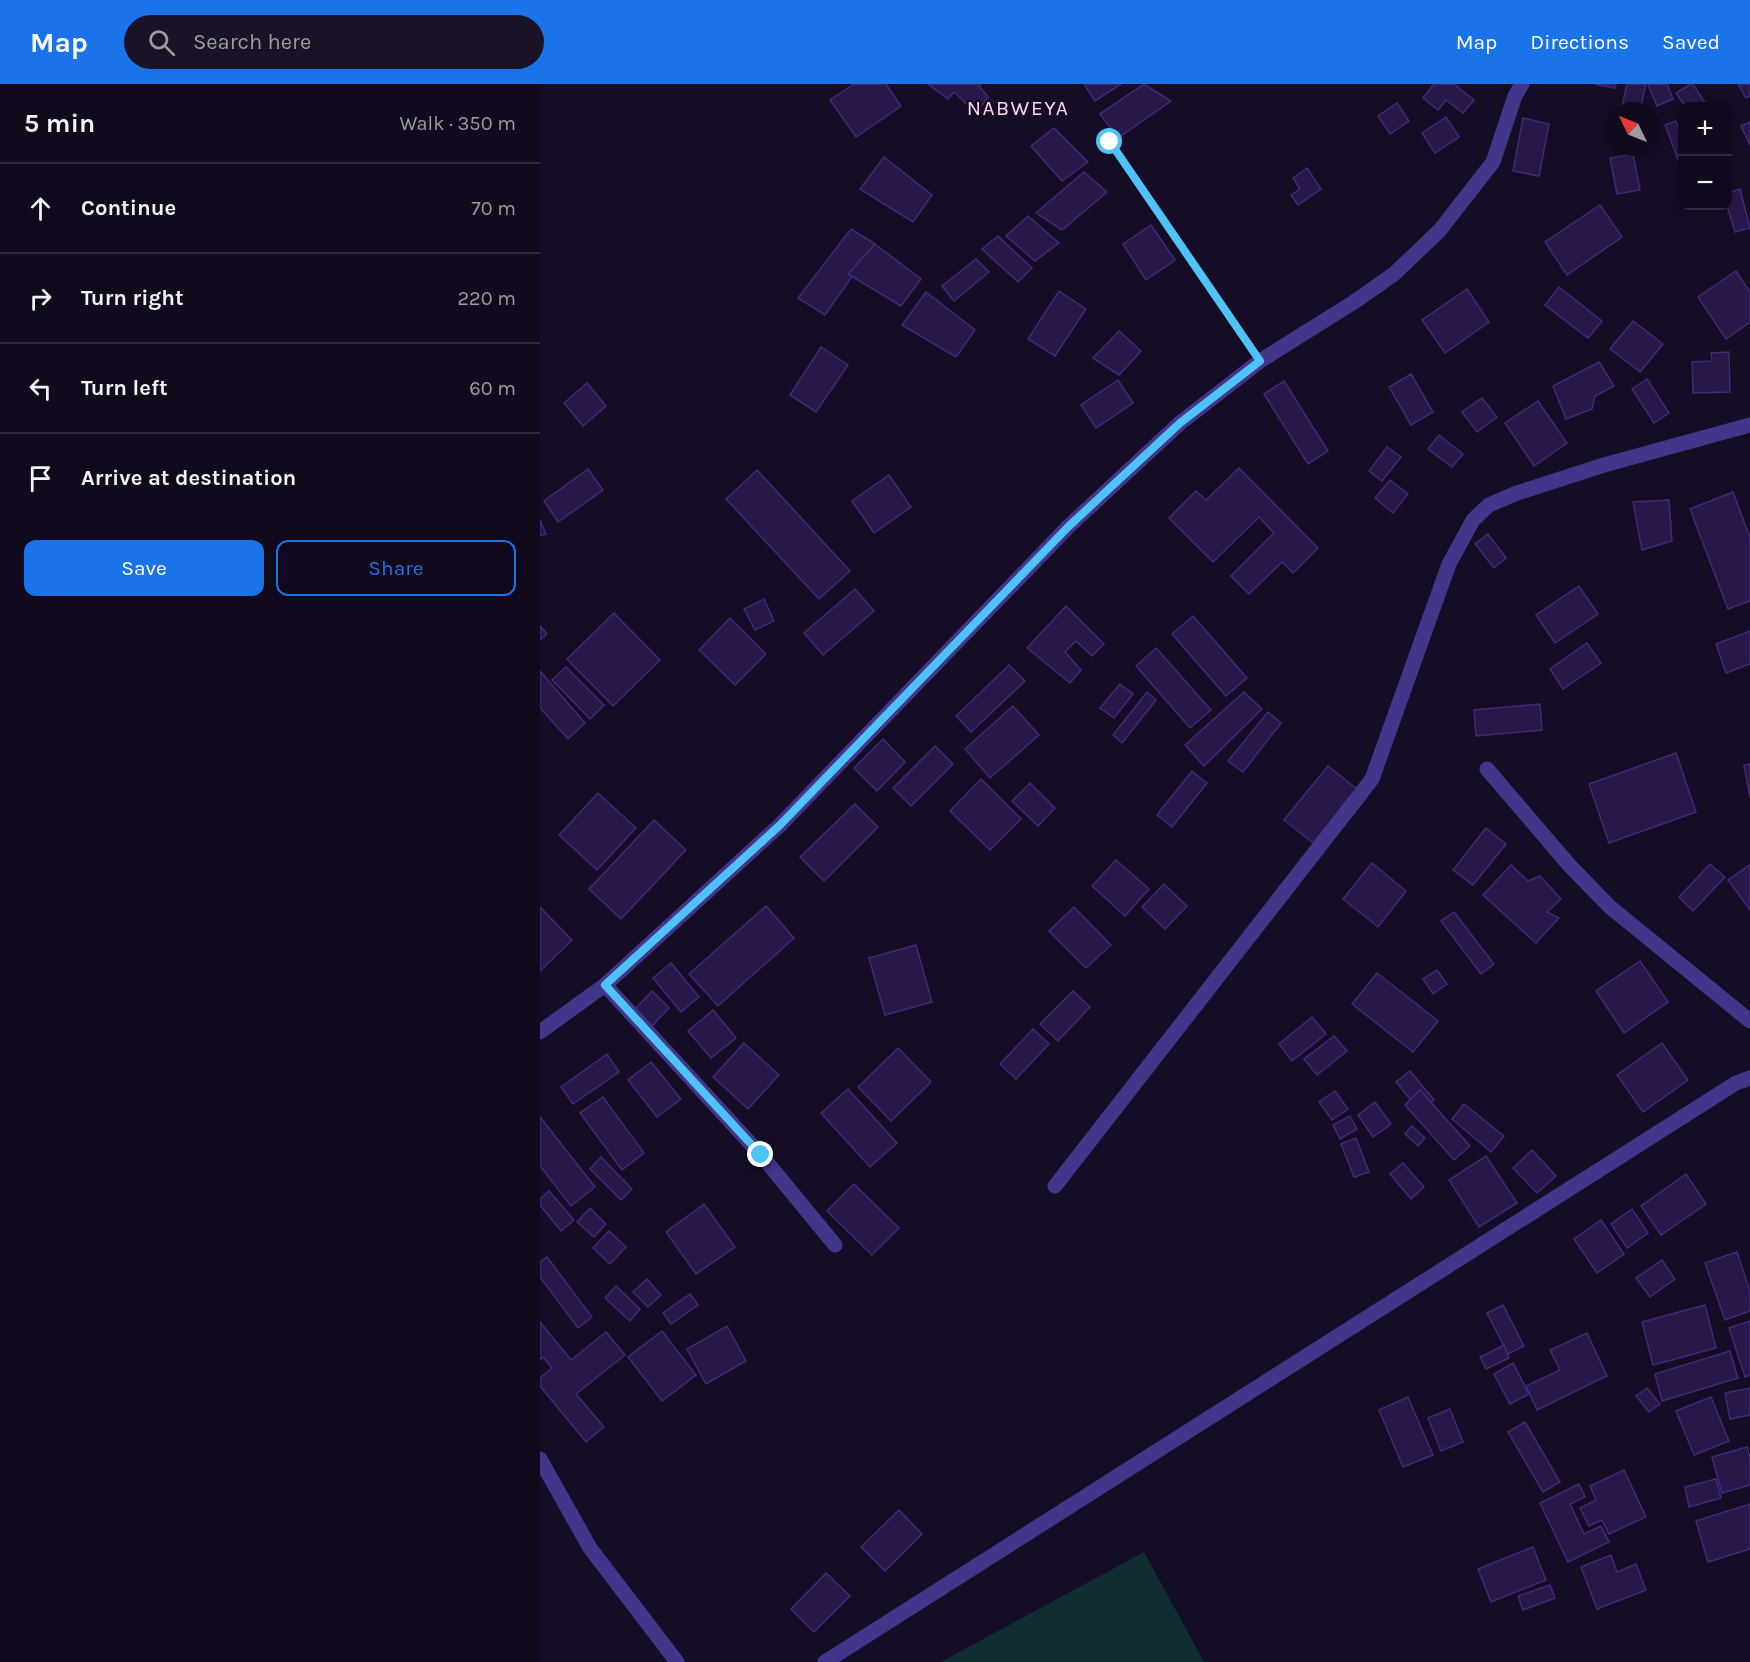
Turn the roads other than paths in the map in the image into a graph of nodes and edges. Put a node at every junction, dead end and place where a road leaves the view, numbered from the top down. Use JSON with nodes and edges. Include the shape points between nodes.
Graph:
{"nodes":[{"id":1,"x":1521,"y":84,"type":"edge"},
{"id":2,"x":1750,"y":425,"type":"edge"},
{"id":3,"x":1487,"y":769,"type":"dead end"},
{"id":4,"x":605,"y":985,"type":"junction"},
{"id":5,"x":1750,"y":1021,"type":"edge"},
{"id":6,"x":540,"y":1032,"type":"edge"},
{"id":7,"x":1750,"y":1078,"type":"edge"},
{"id":8,"x":1055,"y":1186,"type":"dead end"},
{"id":9,"x":836,"y":1245,"type":"dead end"},
{"id":10,"x":540,"y":1459,"type":"edge"},
{"id":11,"x":677,"y":1662,"type":"edge"},
{"id":12,"x":825,"y":1662,"type":"edge"}],
"edges":[{"from":1,"to":4,"type":"street","via":[[1493,162],[1440,230],[1394,274],[1260,361],[1180,423],[1069,526],[780,825]]},
{"from":2,"to":8,"type":"street","via":[[1517,493],[1489,505],[1473,520],[1449,564],[1372,779]]},
{"from":3,"to":5,"type":"street","via":[[1610,907]]},
{"from":4,"to":6,"type":"street"},
{"from":4,"to":9,"type":"street","via":[[761,1155]]},
{"from":7,"to":12,"type":"street","via":[[1736,1083]]},
{"from":10,"to":11,"type":"street","via":[[590,1548]]}]}
